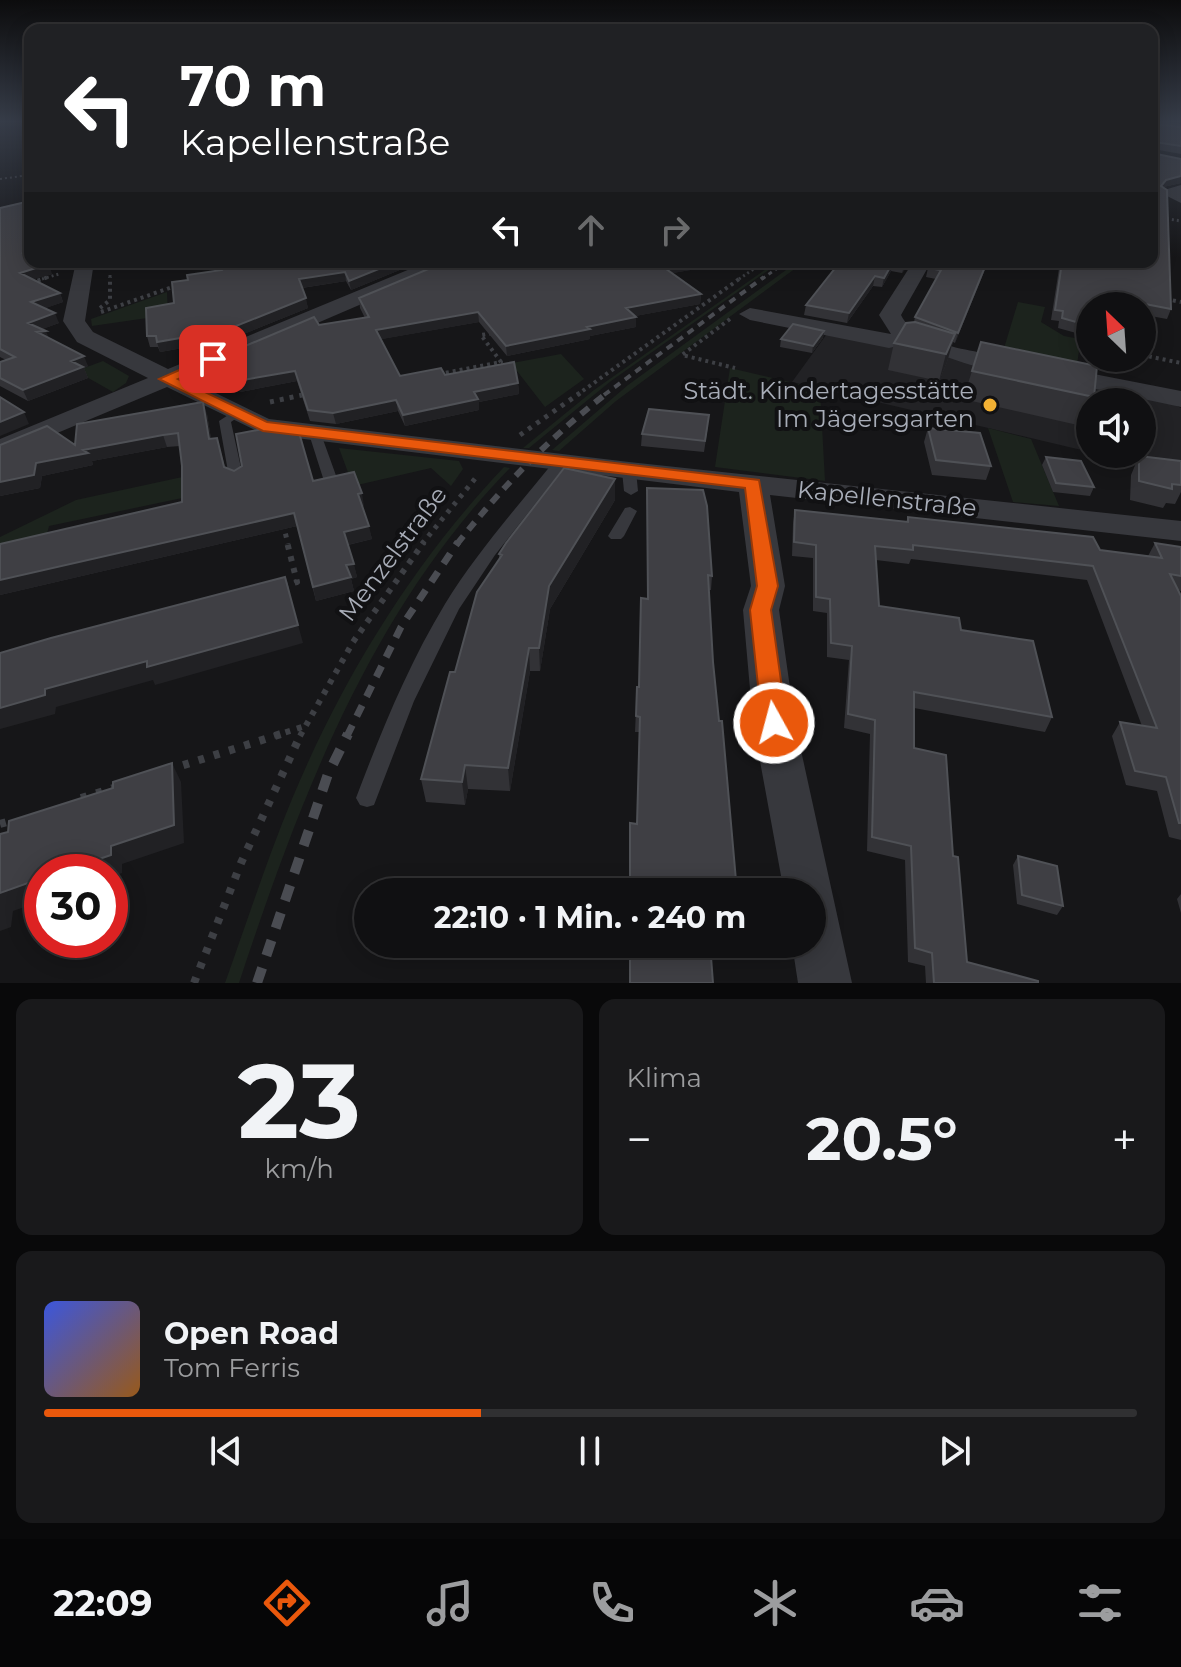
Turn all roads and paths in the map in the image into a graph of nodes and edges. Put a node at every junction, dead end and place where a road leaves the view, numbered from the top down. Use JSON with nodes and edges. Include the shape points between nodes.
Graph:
{"nodes":[{"id":1,"x":24,"y":176,"type":"edge"},
{"id":2,"x":0,"y":179,"type":"edge"},
{"id":3,"x":1161,"y":218,"type":"edge"},
{"id":4,"x":1181,"y":221,"type":"edge"},
{"id":5,"x":74,"y":268,"type":"edge"},
{"id":6,"x":84,"y":268,"type":"edge"},
{"id":7,"x":223,"y":268,"type":"edge"},
{"id":8,"x":429,"y":268,"type":"edge"},
{"id":9,"x":755,"y":268,"type":"edge"},
{"id":10,"x":918,"y":268,"type":"edge"},
{"id":11,"x":213,"y":273,"type":"edge"},
{"id":12,"x":184,"y":283,"type":"edge"},
{"id":13,"x":28,"y":284,"type":"edge"},
{"id":14,"x":1156,"y":298,"type":"edge"},
{"id":15,"x":1181,"y":302,"type":"edge"},
{"id":16,"x":750,"y":314,"type":"joint"},
{"id":17,"x":74,"y":321,"type":"junction"},
{"id":18,"x":496,"y":332,"type":"edge"},
{"id":19,"x":909,"y":338,"type":"junction"},
{"id":20,"x":1156,"y":358,"type":"edge"},
{"id":21,"x":1181,"y":363,"type":"edge"},
{"id":22,"x":735,"y":368,"type":"dead end"},
{"id":23,"x":426,"y":377,"type":"edge"},
{"id":24,"x":166,"y":379,"type":"junction"},
{"id":25,"x":318,"y":392,"type":"edge"},
{"id":26,"x":1181,"y":399,"type":"edge"},
{"id":27,"x":232,"y":412,"type":"junction"},
{"id":28,"x":315,"y":434,"type":"junction"},
{"id":29,"x":0,"y":449,"type":"edge"},
{"id":30,"x":498,"y":454,"type":"junction"},
{"id":31,"x":561,"y":462,"type":"junction"},
{"id":32,"x":236,"y":477,"type":"edge"},
{"id":33,"x":331,"y":481,"type":"edge"},
{"id":34,"x":753,"y":484,"type":"junction"},
{"id":35,"x":630,"y":511,"type":"dead end"},
{"id":36,"x":281,"y":515,"type":"edge"},
{"id":37,"x":1181,"y":531,"type":"edge"},
{"id":38,"x":616,"y":536,"type":"dead end"},
{"id":39,"x":267,"y":590,"type":"edge"},
{"id":40,"x":302,"y":727,"type":"junction"},
{"id":41,"x":151,"y":776,"type":"edge"},
{"id":42,"x":121,"y":785,"type":"edge"},
{"id":43,"x":367,"y":798,"type":"dead end"},
{"id":44,"x":75,"y":800,"type":"edge"},
{"id":45,"x":30,"y":815,"type":"edge"},
{"id":46,"x":0,"y":824,"type":"edge"},
{"id":47,"x":806,"y":878,"type":"edge"},
{"id":48,"x":821,"y":958,"type":"edge"},
{"id":49,"x":194,"y":983,"type":"edge"},
{"id":50,"x":825,"y":983,"type":"edge"}],
"edges":[{"from":1,"to":2,"type":"path"},
{"from":3,"to":4,"type":"path"},
{"from":5,"to":13,"type":"path"},
{"from":6,"to":17,"type":"street"},
{"from":7,"to":11,"type":"path"},
{"from":8,"to":24,"type":"street"},
{"from":9,"to":30,"type":"path","name":"Menzelstraße"},
{"from":10,"to":19,"type":"street","via":[[890,315],[894,327]]},
{"from":12,"to":17,"type":"path"},
{"from":14,"to":15,"type":"path"},
{"from":16,"to":19,"type":"street","via":[[889,341]]},
{"from":16,"to":22,"type":"path","via":[[735,315],[682,355]]},
{"from":17,"to":24,"type":"street","name":"Kapellenstraße","via":[[85,337]]},
{"from":18,"to":23,"type":"path","via":[[481,335],[501,362]]},
{"from":19,"to":26,"type":"street","via":[[956,353]]},
{"from":20,"to":21,"type":"path"},
{"from":24,"to":27,"type":"street","name":"Kapellenstraße"},
{"from":24,"to":29,"type":"street"},
{"from":25,"to":27,"type":"path"},
{"from":27,"to":28,"type":"street","name":"Kapellenstraße","via":[[263,426]]},
{"from":27,"to":32,"type":"lane","via":[[225,421]]},
{"from":28,"to":30,"type":"street","name":"Kapellenstraße"},
{"from":28,"to":33,"type":"lane"},
{"from":30,"to":31,"type":"street","name":"Kapellenstraße"},
{"from":30,"to":40,"type":"path","name":"Menzelstraße","via":[[360,625]]},
{"from":31,"to":34,"type":"street","name":"Kapellenstraße","via":[[630,481]]},
{"from":31,"to":43,"type":"lane","via":[[451,608],[401,711]]},
{"from":34,"to":37,"type":"street","name":"Kapellenstraße"},
{"from":34,"to":47,"type":"street","via":[[768,586],[761,610],[774,723]]},
{"from":35,"to":38,"type":"lane"},
{"from":36,"to":39,"type":"path","via":[[297,582]]},
{"from":40,"to":41,"type":"path"},
{"from":40,"to":49,"type":"path","name":"Menzelstraße","via":[[254,830]]},
{"from":42,"to":44,"type":"path"},
{"from":45,"to":46,"type":"path"},
{"from":48,"to":50,"type":"street"}]}
